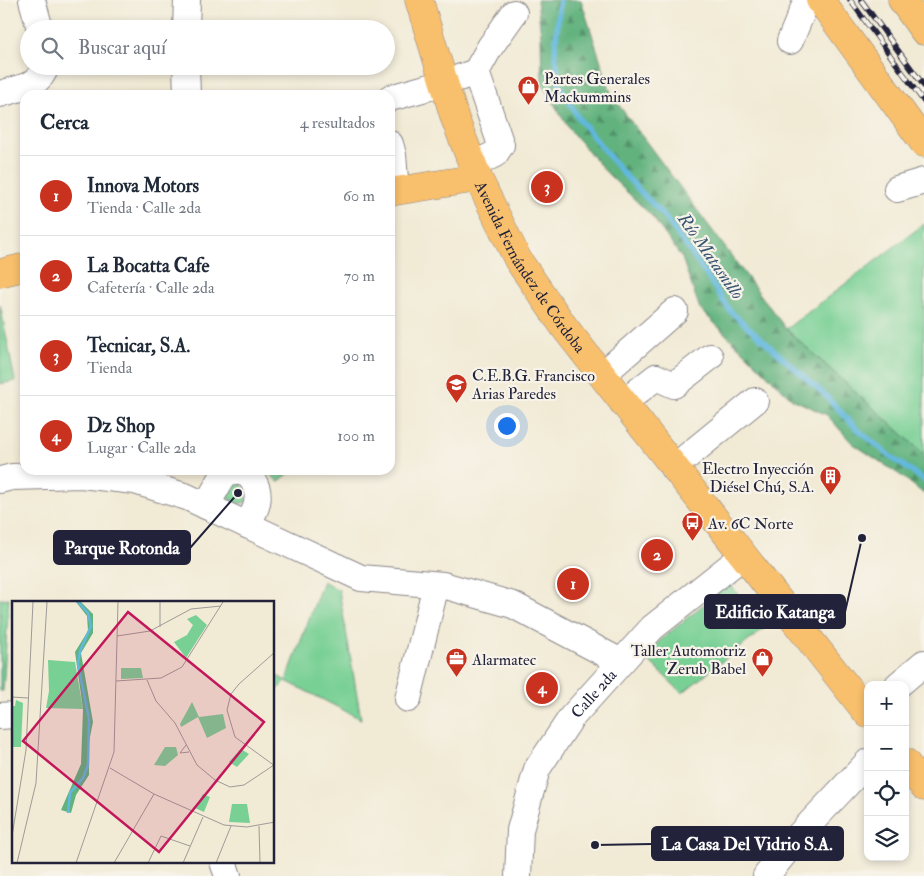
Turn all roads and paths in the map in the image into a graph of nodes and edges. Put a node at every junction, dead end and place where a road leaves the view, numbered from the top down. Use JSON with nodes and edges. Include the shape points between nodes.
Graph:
{"nodes":[{"id":1,"x":32,"y":0,"type":"edge"},
{"id":2,"x":188,"y":0,"type":"edge"},
{"id":3,"x":419,"y":0,"type":"edge"},
{"id":4,"x":807,"y":0,"type":"edge"},
{"id":5,"x":820,"y":0,"type":"edge"},
{"id":6,"x":902,"y":0,"type":"edge"},
{"id":7,"x":514,"y":13,"type":"dead end"},
{"id":8,"x":38,"y":20,"type":"edge"},
{"id":9,"x":187,"y":20,"type":"edge"},
{"id":10,"x":924,"y":30,"type":"edge"},
{"id":11,"x":790,"y":41,"type":"dead end"},
{"id":12,"x":476,"y":72,"type":"junction"},
{"id":13,"x":42,"y":75,"type":"edge"},
{"id":14,"x":187,"y":75,"type":"edge"},
{"id":15,"x":444,"y":83,"type":"junction"},
{"id":16,"x":188,"y":90,"type":"edge"},
{"id":17,"x":0,"y":94,"type":"edge"},
{"id":18,"x":395,"y":97,"type":"edge"},
{"id":19,"x":924,"y":143,"type":"edge"},
{"id":20,"x":476,"y":171,"type":"junction"},
{"id":21,"x":924,"y":181,"type":"edge"},
{"id":22,"x":897,"y":189,"type":"dead end"},
{"id":23,"x":395,"y":191,"type":"edge"},
{"id":24,"x":20,"y":268,"type":"edge"},
{"id":25,"x":0,"y":273,"type":"edge"},
{"id":26,"x":675,"y":311,"type":"dead end"},
{"id":27,"x":710,"y":356,"type":"dead end"},
{"id":28,"x":602,"y":375,"type":"junction"},
{"id":29,"x":755,"y":401,"type":"dead end"},
{"id":30,"x":623,"y":403,"type":"junction"},
{"id":31,"x":674,"y":468,"type":"junction"},
{"id":32,"x":226,"y":475,"type":"edge"},
{"id":33,"x":248,"y":475,"type":"edge"},
{"id":34,"x":0,"y":480,"type":"edge"},
{"id":35,"x":206,"y":506,"type":"junction"},
{"id":36,"x":247,"y":525,"type":"junction"},
{"id":37,"x":743,"y":556,"type":"junction"},
{"id":38,"x":436,"y":585,"type":"junction"},
{"id":39,"x":621,"y":662,"type":"junction"},
{"id":40,"x":924,"y":663,"type":"edge"},
{"id":41,"x":903,"y":681,"type":"edge"},
{"id":42,"x":408,"y":699,"type":"dead end"},
{"id":43,"x":864,"y":708,"type":"edge"},
{"id":44,"x":864,"y":766,"type":"edge"},
{"id":45,"x":909,"y":767,"type":"edge"},
{"id":46,"x":924,"y":787,"type":"edge"},
{"id":47,"x":224,"y":864,"type":"edge"},
{"id":48,"x":228,"y":876,"type":"edge"},
{"id":49,"x":518,"y":876,"type":"edge"},
{"id":50,"x":766,"y":876,"type":"edge"}],
"edges":[{"from":1,"to":8,"type":"street"},
{"from":2,"to":9,"type":"street"},
{"from":3,"to":15,"type":"main road","name":"Avenida Fernández de Córdoba"},
{"from":4,"to":11,"type":"street"},
{"from":5,"to":19,"type":"main road"},
{"from":6,"to":10,"type":"main road"},
{"from":7,"to":12,"type":"street"},
{"from":12,"to":15,"type":"street"},
{"from":12,"to":20,"type":"street","via":[[501,145],[496,154]]},
{"from":13,"to":17,"type":"street","via":[[34,84]]},
{"from":14,"to":16,"type":"street"},
{"from":15,"to":18,"type":"street"},
{"from":15,"to":20,"type":"main road","name":"Avenida Fernández de Córdoba"},
{"from":20,"to":23,"type":"main road"},
{"from":20,"to":28,"type":"main road","name":"Avenida Fernández de Córdoba","via":[[518,260]]},
{"from":21,"to":22,"type":"street"},
{"from":24,"to":25,"type":"main road"},
{"from":26,"to":28,"type":"street"},
{"from":27,"to":30,"type":"street","via":[[674,384],[656,377]]},
{"from":28,"to":30,"type":"main road","name":"Avenida Fernández de Córdoba"},
{"from":29,"to":31,"type":"street"},
{"from":30,"to":31,"type":"main road","name":"Avenida Fernández de Córdoba"},
{"from":31,"to":37,"type":"main road","name":"Avenida Fernández de Córdoba"},
{"from":32,"to":35,"type":"street"},
{"from":33,"to":36,"type":"street","via":[[259,491]]},
{"from":34,"to":35,"type":"street","via":[[81,475],[136,481]]},
{"from":35,"to":36,"type":"street"},
{"from":36,"to":38,"type":"street","via":[[361,578]]},
{"from":37,"to":39,"type":"street","name":"Calle 2da","via":[[652,628]]},
{"from":37,"to":43,"type":"main road","name":"Avenida Fernández de Córdoba"},
{"from":38,"to":39,"type":"street","via":[[513,605]]},
{"from":38,"to":42,"type":"street"},
{"from":39,"to":49,"type":"street","name":"Calle 2da","via":[[571,718],[537,769],[520,830]]},
{"from":40,"to":41,"type":"street"},
{"from":44,"to":50,"type":"street","via":[[800,833]]},
{"from":45,"to":46,"type":"main road"},
{"from":47,"to":48,"type":"street"}]}
